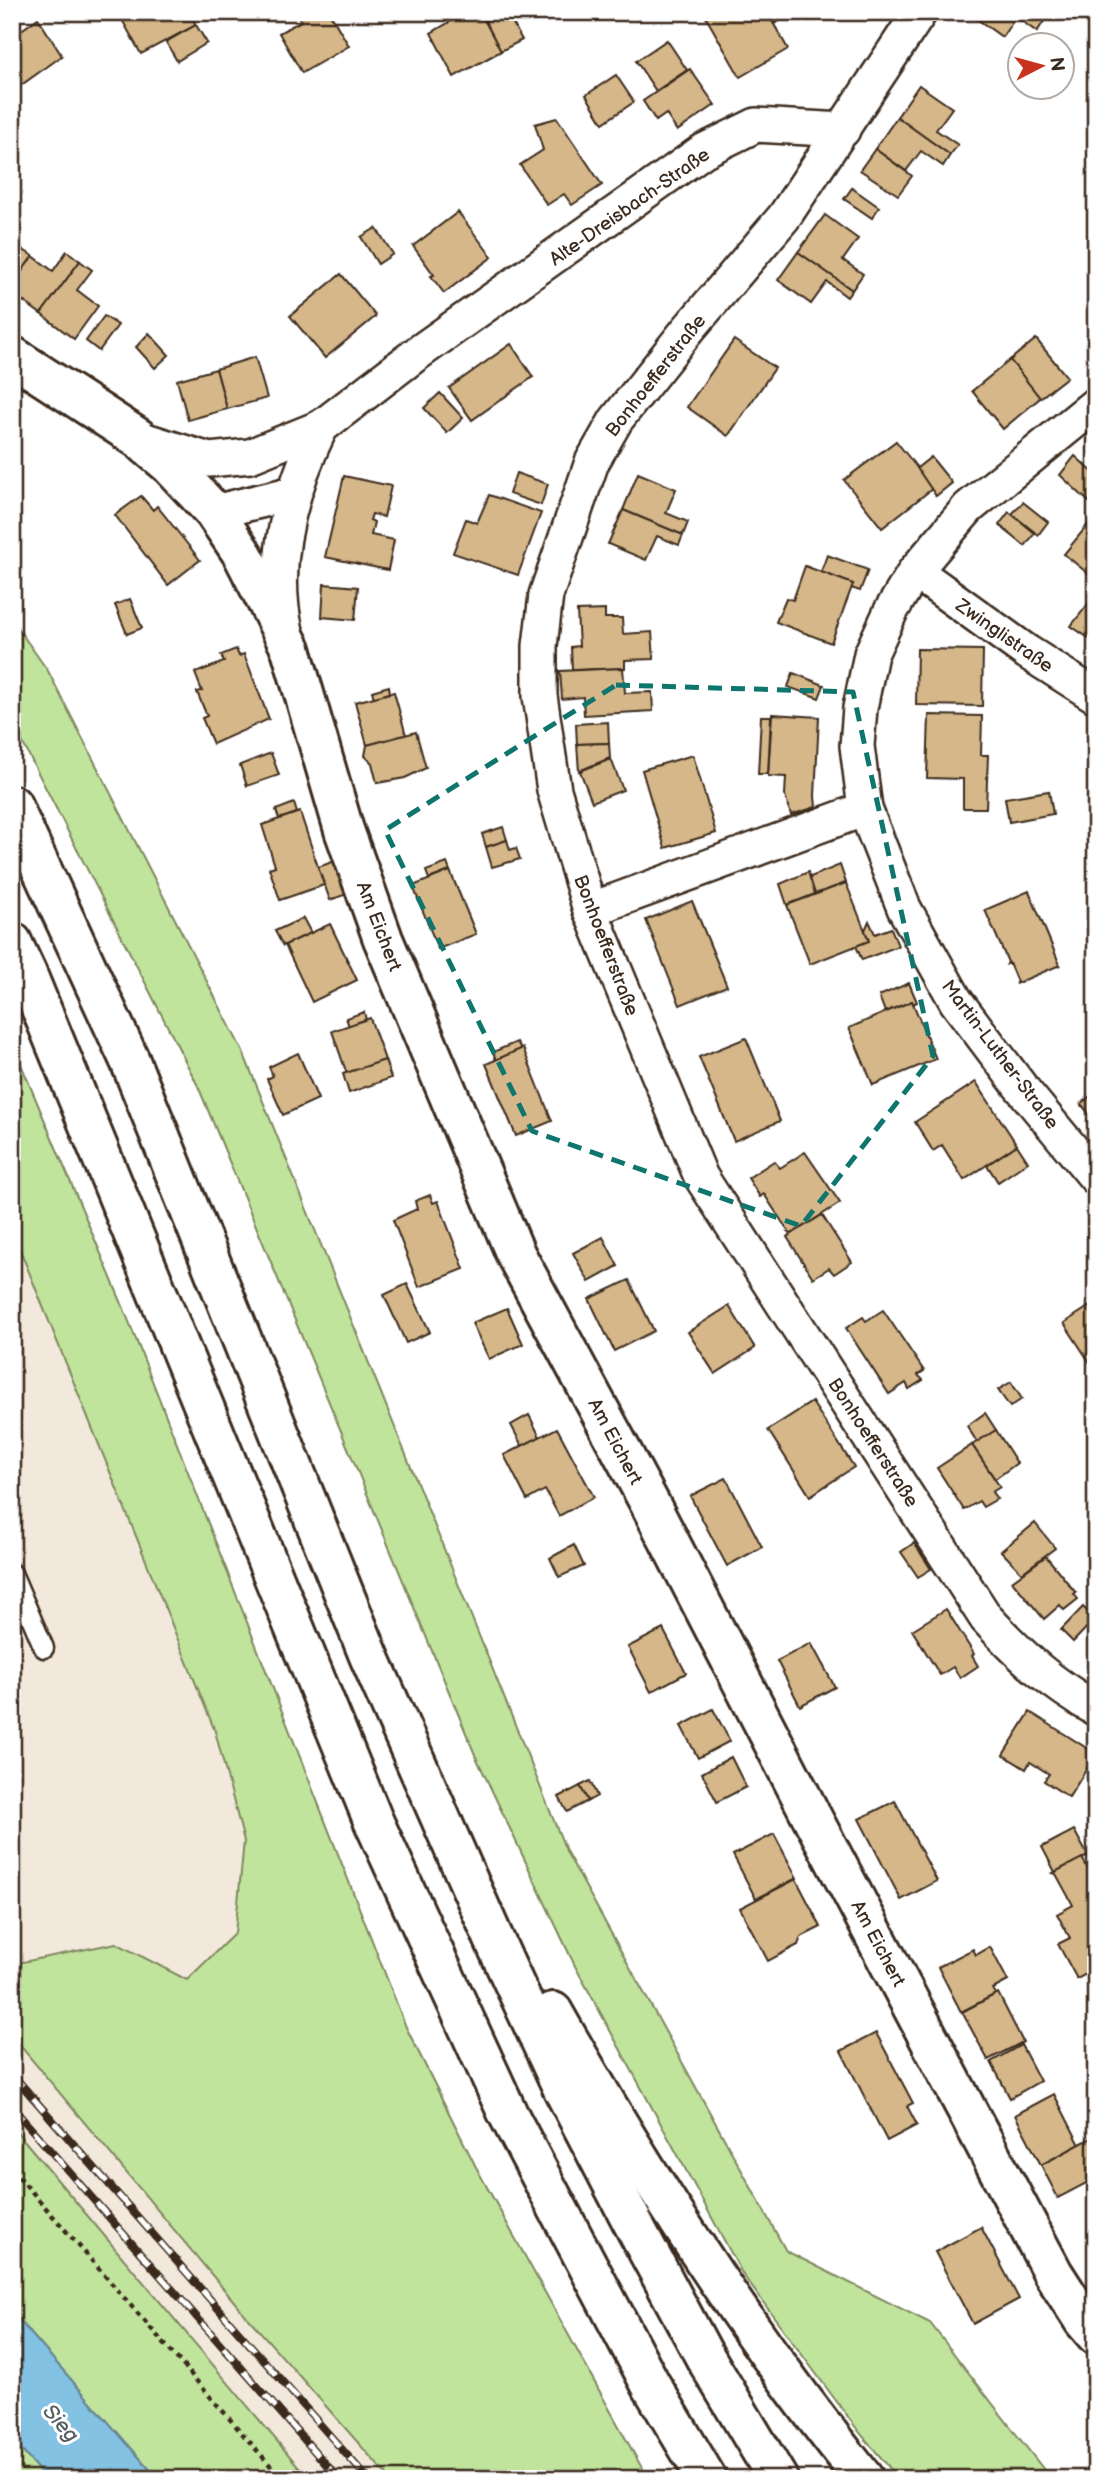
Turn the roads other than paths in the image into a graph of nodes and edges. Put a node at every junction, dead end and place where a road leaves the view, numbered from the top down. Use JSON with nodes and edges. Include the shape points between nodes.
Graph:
{"nodes":[{"id":1,"x":920,"y":12,"type":"edge"},
{"id":2,"x":844,"y":130,"type":"junction"},
{"id":3,"x":12,"y":356,"type":"edge"},
{"id":4,"x":1096,"y":404,"type":"edge"},
{"id":5,"x":321,"y":427,"type":"junction"},
{"id":6,"x":138,"y":438,"type":"junction"},
{"id":7,"x":250,"y":456,"type":"junction"},
{"id":8,"x":294,"y":493,"type":"junction"},
{"id":9,"x":214,"y":512,"type":"junction"},
{"id":10,"x":915,"y":571,"type":"junction"},
{"id":11,"x":291,"y":649,"type":"junction"},
{"id":12,"x":1096,"y":696,"type":"edge"},
{"id":13,"x":12,"y":805,"type":"edge"},
{"id":14,"x":864,"y":809,"type":"junction"},
{"id":15,"x":590,"y":910,"type":"junction"},
{"id":16,"x":12,"y":942,"type":"edge"},
{"id":17,"x":1096,"y":1178,"type":"edge"},
{"id":18,"x":12,"y":1573,"type":"edge"},
{"id":19,"x":44,"y":1647,"type":"dead end"},
{"id":20,"x":1096,"y":1709,"type":"edge"},
{"id":21,"x":425,"y":1784,"type":"junction"},
{"id":22,"x":1096,"y":2335,"type":"edge"},
{"id":23,"x":707,"y":2479,"type":"edge"},
{"id":24,"x":778,"y":2479,"type":"edge"},
{"id":25,"x":864,"y":2479,"type":"edge"}],
"edges":[{"from":1,"to":2,"type":"street"},
{"from":2,"to":5,"type":"street","name":"Alte-Dreisbach-Straße","via":[[757,125],[703,151]]},
{"from":2,"to":15,"type":"street","name":"Bonhoefferstraße","via":[[783,217],[616,420],[592,462],[546,595],[540,696],[554,790]]},
{"from":3,"to":6,"type":"main road","name":"Alte-Dreisbach-Straße"},
{"from":4,"to":10,"type":"street","name":"Martin-Luther-Straße","via":[[968,508]]},
{"from":5,"to":7,"type":"street","name":"Alte-Dreisbach-Straße"},
{"from":5,"to":8,"type":"street","name":"Alte-Dreisbach-Straße"},
{"from":6,"to":7,"type":"street","name":"Alte-Dreisbach-Straße","via":[[209,460]]},
{"from":6,"to":9,"type":"main road","name":"Alte-Dreisbach-Straße"},
{"from":7,"to":9,"type":"street"},
{"from":8,"to":9,"type":"street"},
{"from":8,"to":11,"type":"street","name":"Alte-Dreisbach-Straße","via":[[281,586]]},
{"from":9,"to":11,"type":"main road","name":"Am Eichert","via":[[243,555]]},
{"from":10,"to":12,"type":"street","name":"Zwinglistraße"},
{"from":10,"to":14,"type":"street","name":"Martin-Luther-Straße","via":[[871,654],[857,746]]},
{"from":11,"to":22,"type":"main road","name":"Am Eichert","via":[[344,831],[383,939],[516,1255],[1053,2273]]},
{"from":13,"to":21,"type":"main road","via":[[130,1060],[369,1656]]},
{"from":14,"to":15,"type":"street"},
{"from":14,"to":17,"type":"street","name":"Martin-Luther-Straße","via":[[904,908],[956,1001]]},
{"from":15,"to":20,"type":"street","name":"Bonhoefferstraße","via":[[701,1177],[986,1618],[1021,1657]]},
{"from":16,"to":23,"type":"main road","via":[[378,1832],[508,2115],[651,2385]]},
{"from":18,"to":19,"type":"lane"},
{"from":21,"to":24,"type":"main road","via":[[563,2088],[705,2357]]},
{"from":21,"to":25,"type":"main road","via":[[588,2074],[675,2217],[751,2332]]}]}
